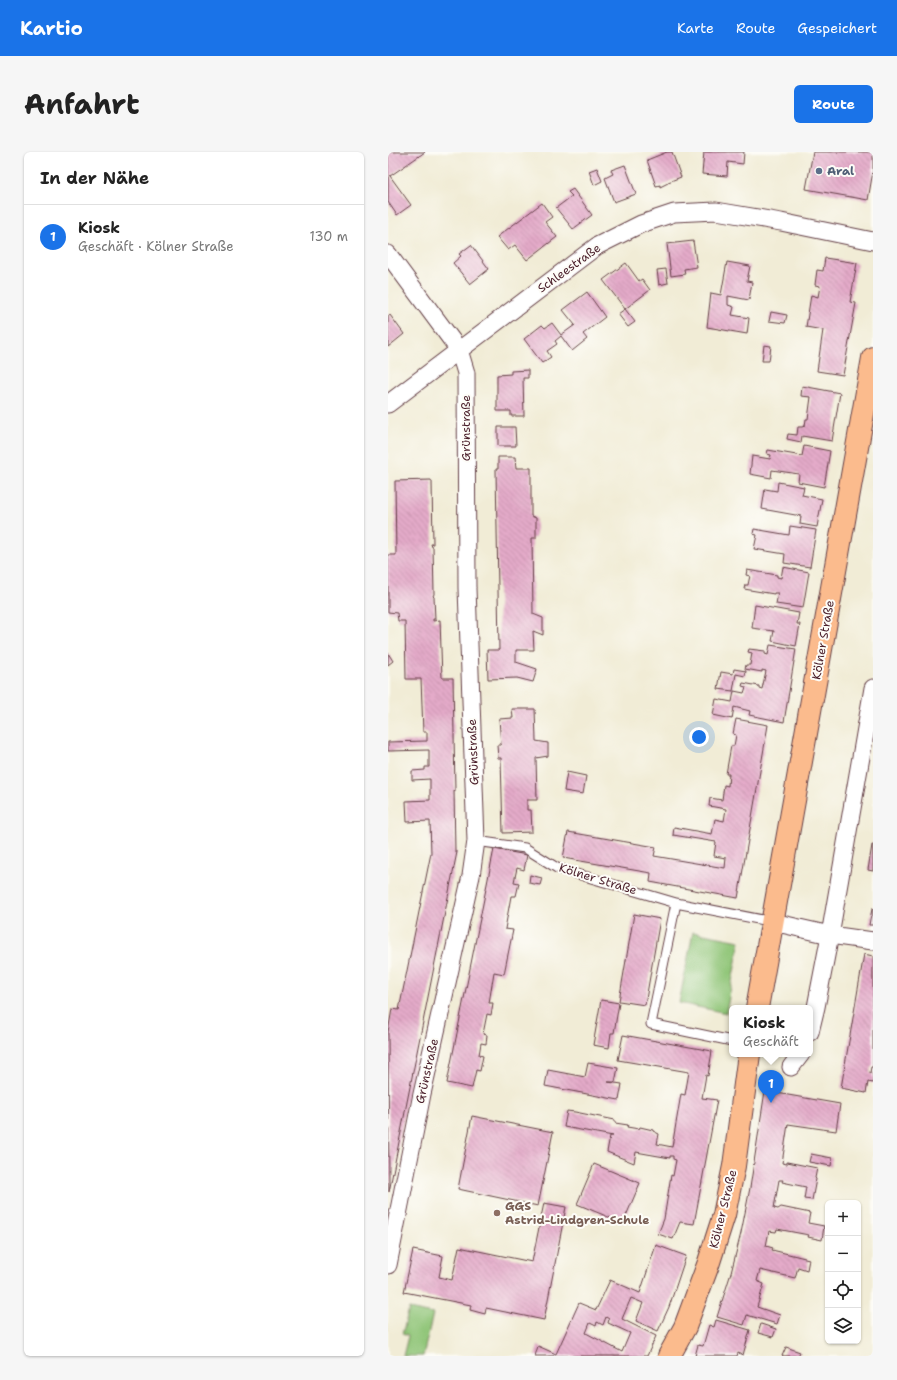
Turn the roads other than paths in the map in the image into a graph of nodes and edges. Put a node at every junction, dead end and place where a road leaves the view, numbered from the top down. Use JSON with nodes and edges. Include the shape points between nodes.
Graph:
{"nodes":[{"id":1,"x":873,"y":241,"type":"edge"},
{"id":2,"x":388,"y":254,"type":"edge"},
{"id":3,"x":459,"y":350,"type":"junction"},
{"id":4,"x":873,"y":358,"type":"edge"},
{"id":5,"x":388,"y":404,"type":"edge"},
{"id":6,"x":873,"y":688,"type":"edge"},
{"id":7,"x":476,"y":841,"type":"junction"},
{"id":8,"x":676,"y":903,"type":"junction"},
{"id":9,"x":773,"y":922,"type":"junction"},
{"id":10,"x":830,"y":935,"type":"junction"},
{"id":11,"x":873,"y":942,"type":"edge"},
{"id":12,"x":758,"y":1005,"type":"edge"},
{"id":13,"x":813,"y":1020,"type":"edge"},
{"id":14,"x":729,"y":1040,"type":"edge"},
{"id":15,"x":749,"y":1057,"type":"edge"},
{"id":16,"x":388,"y":1265,"type":"edge"},
{"id":17,"x":669,"y":1356,"type":"edge"}],
"edges":[{"from":1,"to":3,"type":"street","name":"Schleestraße","via":[[716,211],[674,213],[641,224],[597,246]]},
{"from":2,"to":3,"type":"street","name":"Grünstraße"},
{"from":3,"to":5,"type":"street","name":"Schleestraße"},
{"from":3,"to":7,"type":"street","name":"Grünstraße","via":[[466,373],[468,588]]},
{"from":4,"to":9,"type":"main road","name":"Kölner Straße"},
{"from":6,"to":10,"type":"street"},
{"from":7,"to":8,"type":"lane","name":"Kölner Straße","via":[[525,848],[556,868]]},
{"from":7,"to":16,"type":"street","name":"Grünstraße","via":[[471,876],[422,1094]]},
{"from":8,"to":9,"type":"lane","name":"Kölner Straße"},
{"from":8,"to":14,"type":"lane","via":[[651,1024]]},
{"from":9,"to":10,"type":"street"},
{"from":9,"to":12,"type":"main road","name":"Kölner Straße"},
{"from":10,"to":11,"type":"street"},
{"from":10,"to":13,"type":"street"},
{"from":15,"to":17,"type":"main road","name":"Kölner Straße","via":[[734,1166],[724,1216],[685,1327]]}]}
